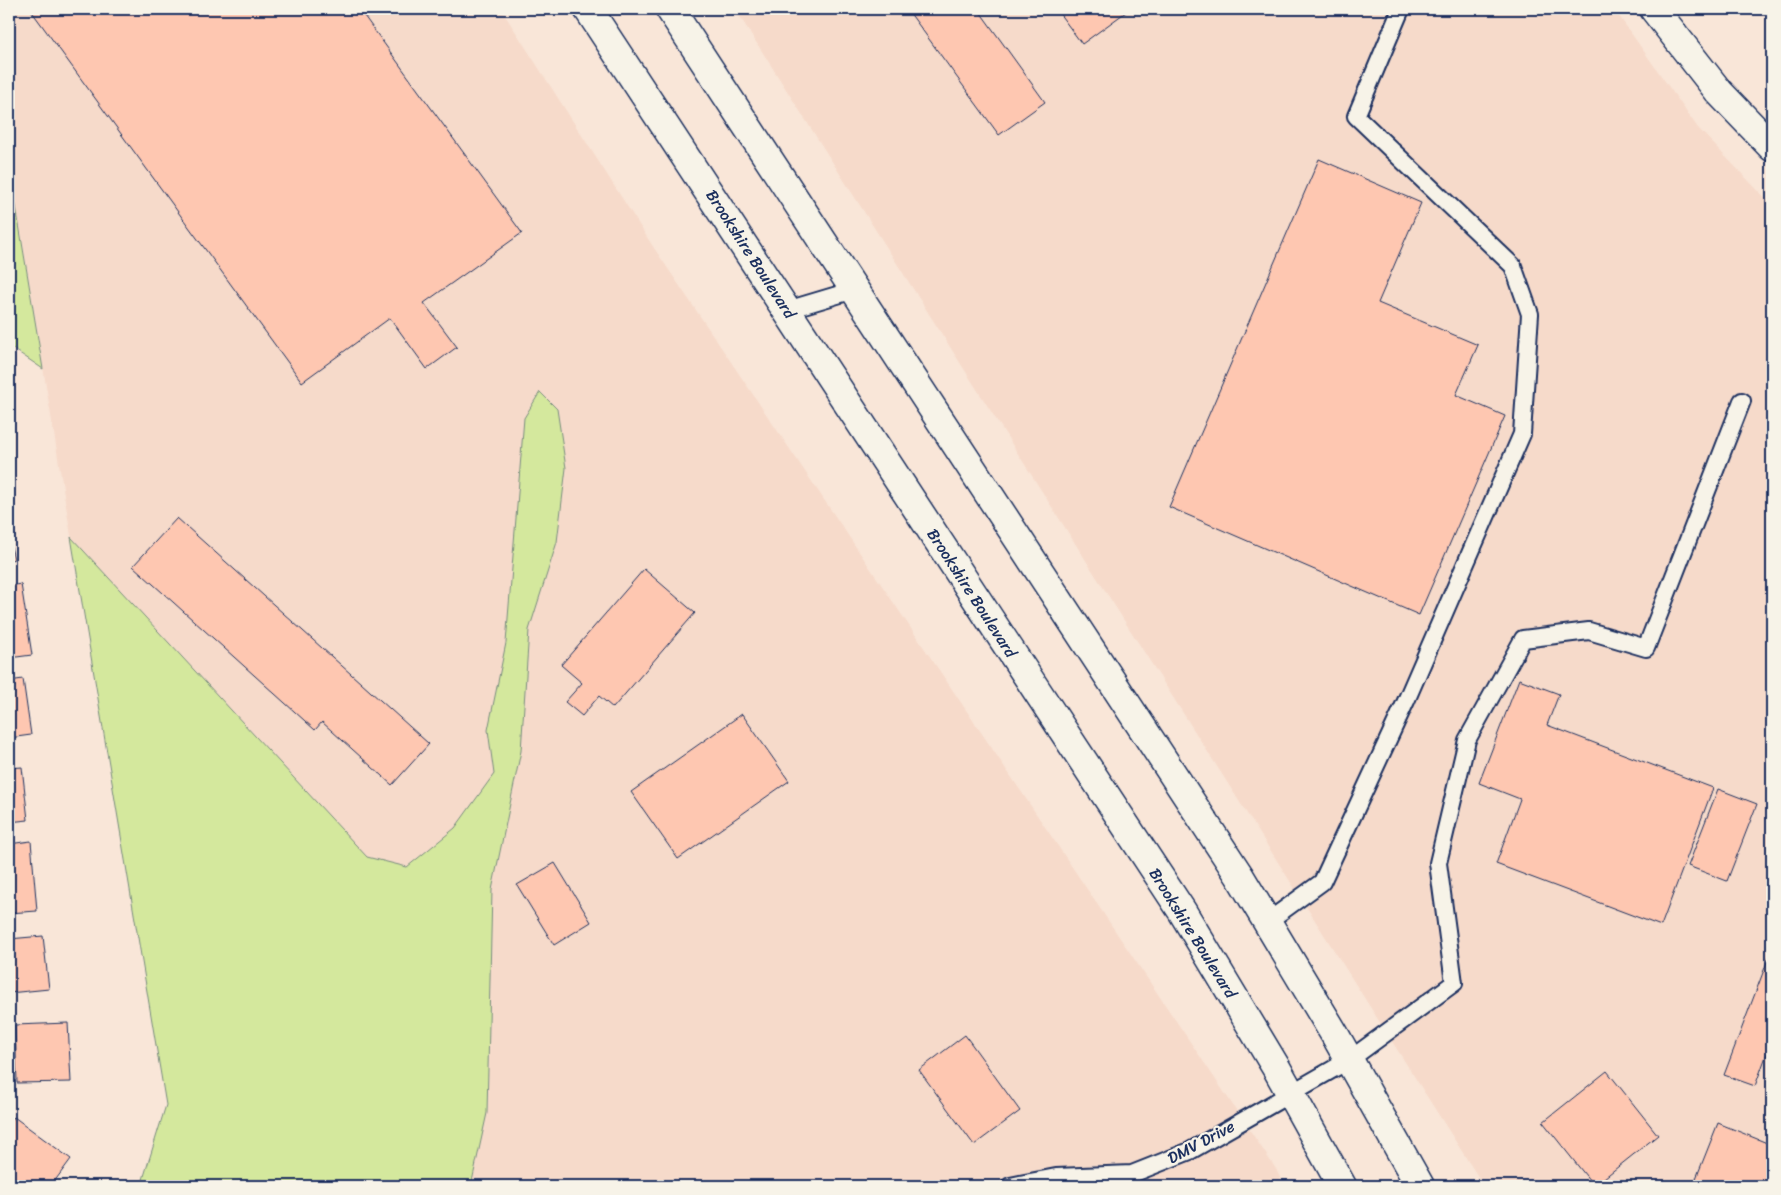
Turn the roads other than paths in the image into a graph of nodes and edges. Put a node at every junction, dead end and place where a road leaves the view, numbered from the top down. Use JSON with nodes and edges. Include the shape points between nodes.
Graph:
{"nodes":[{"id":1,"x":588,"y":9,"type":"edge"},
{"id":2,"x":670,"y":9,"type":"edge"},
{"id":3,"x":1401,"y":9,"type":"edge"},
{"id":4,"x":1654,"y":9,"type":"edge"},
{"id":5,"x":1772,"y":146,"type":"edge"},
{"id":6,"x":854,"y":290,"type":"junction"},
{"id":7,"x":787,"y":310,"type":"junction"},
{"id":8,"x":1742,"y":401,"type":"dead end"},
{"id":9,"x":1267,"y":922,"type":"junction"},
{"id":10,"x":1349,"y":1060,"type":"junction"},
{"id":11,"x":1290,"y":1092,"type":"junction"},
{"id":12,"x":1010,"y":1186,"type":"edge"},
{"id":13,"x":1342,"y":1186,"type":"edge"},
{"id":14,"x":1420,"y":1186,"type":"edge"}],
"edges":[{"from":1,"to":7,"type":"main road","name":"Brookshire Boulevard"},
{"from":2,"to":6,"type":"main road"},
{"from":3,"to":9,"type":"lane","via":[[1356,116],[1513,266],[1530,314],[1522,434],[1406,701],[1322,882]]},
{"from":4,"to":5,"type":"main road","via":[[1719,92]]},
{"from":6,"to":7,"type":"lane"},
{"from":6,"to":9,"type":"main road"},
{"from":7,"to":11,"type":"main road","name":"Brookshire Boulevard","via":[[1182,911]]},
{"from":8,"to":10,"type":"lane","name":"DMV Drive","via":[[1646,648],[1588,631],[1523,639],[1467,740],[1438,863],[1454,983]]},
{"from":9,"to":10,"type":"main road"},
{"from":10,"to":11,"type":"lane","name":"DMV Drive"},
{"from":10,"to":14,"type":"main road"},
{"from":11,"to":12,"type":"lane","name":"DMV Drive","via":[[1190,1151],[1132,1174],[1056,1177]]},
{"from":11,"to":13,"type":"main road","name":"Brookshire Boulevard"}]}
